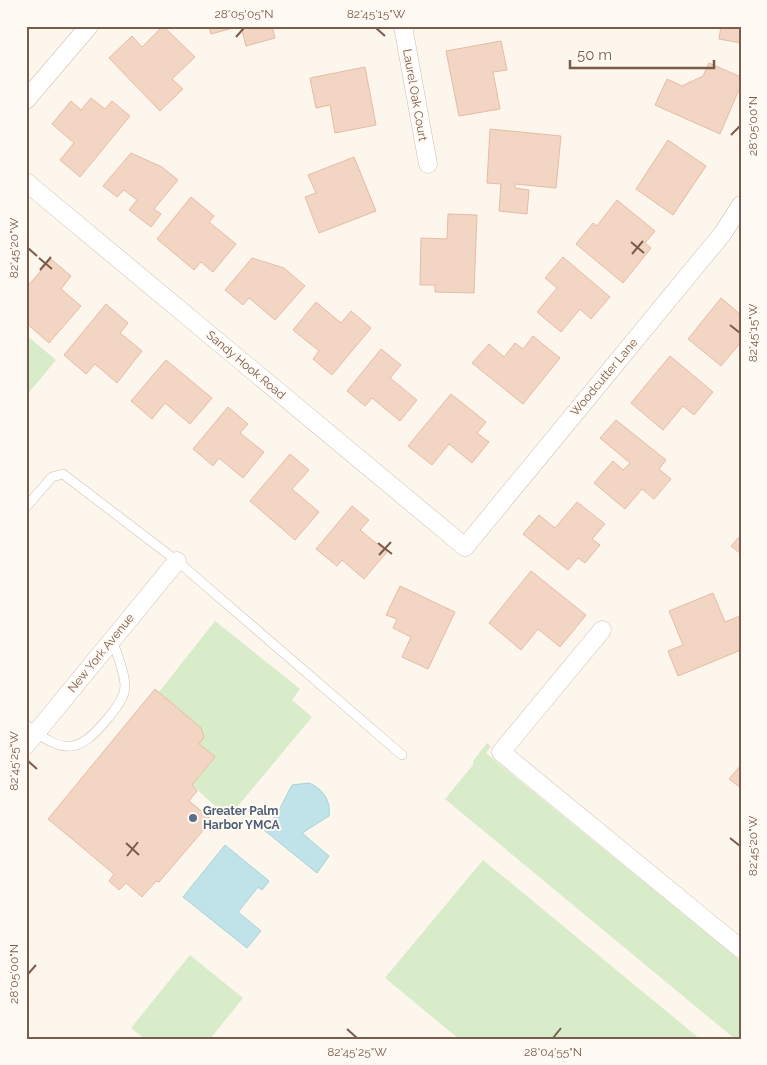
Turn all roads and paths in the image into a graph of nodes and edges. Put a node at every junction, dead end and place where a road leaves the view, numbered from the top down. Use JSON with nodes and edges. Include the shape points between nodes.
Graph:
{"nodes":[{"id":1,"x":89,"y":26,"type":"edge"},
{"id":2,"x":403,"y":26,"type":"edge"},
{"id":3,"x":26,"y":100,"type":"edge"},
{"id":4,"x":428,"y":164,"type":"dead end"},
{"id":5,"x":26,"y":182,"type":"edge"},
{"id":6,"x":741,"y":205,"type":"edge"},
{"id":7,"x":26,"y":507,"type":"edge"},
{"id":8,"x":466,"y":547,"type":"joint"},
{"id":9,"x":177,"y":561,"type":"junction"},
{"id":10,"x":602,"y":630,"type":"dead end"},
{"id":11,"x":112,"y":640,"type":"junction"},
{"id":12,"x":29,"y":734,"type":"edge"},
{"id":13,"x":402,"y":755,"type":"dead end"},
{"id":14,"x":741,"y":949,"type":"edge"}],
"edges":[{"from":1,"to":3,"type":"street"},
{"from":2,"to":4,"type":"street","name":"Laurel Oak Court"},
{"from":5,"to":8,"type":"street","name":"Sandy Hook Road"},
{"from":6,"to":8,"type":"street","name":"Woodcutter Lane","via":[[723,233]]},
{"from":7,"to":9,"type":"lane","via":[[52,477],[63,474]]},
{"from":9,"to":11,"type":"street","name":"New York Avenue"},
{"from":9,"to":13,"type":"lane"},
{"from":10,"to":14,"type":"street","via":[[501,752]]},
{"from":11,"to":12,"type":"street","name":"New York Avenue"},
{"from":11,"to":12,"type":"lane","via":[[125,686],[120,703],[98,730],[80,745],[59,746]]}]}
